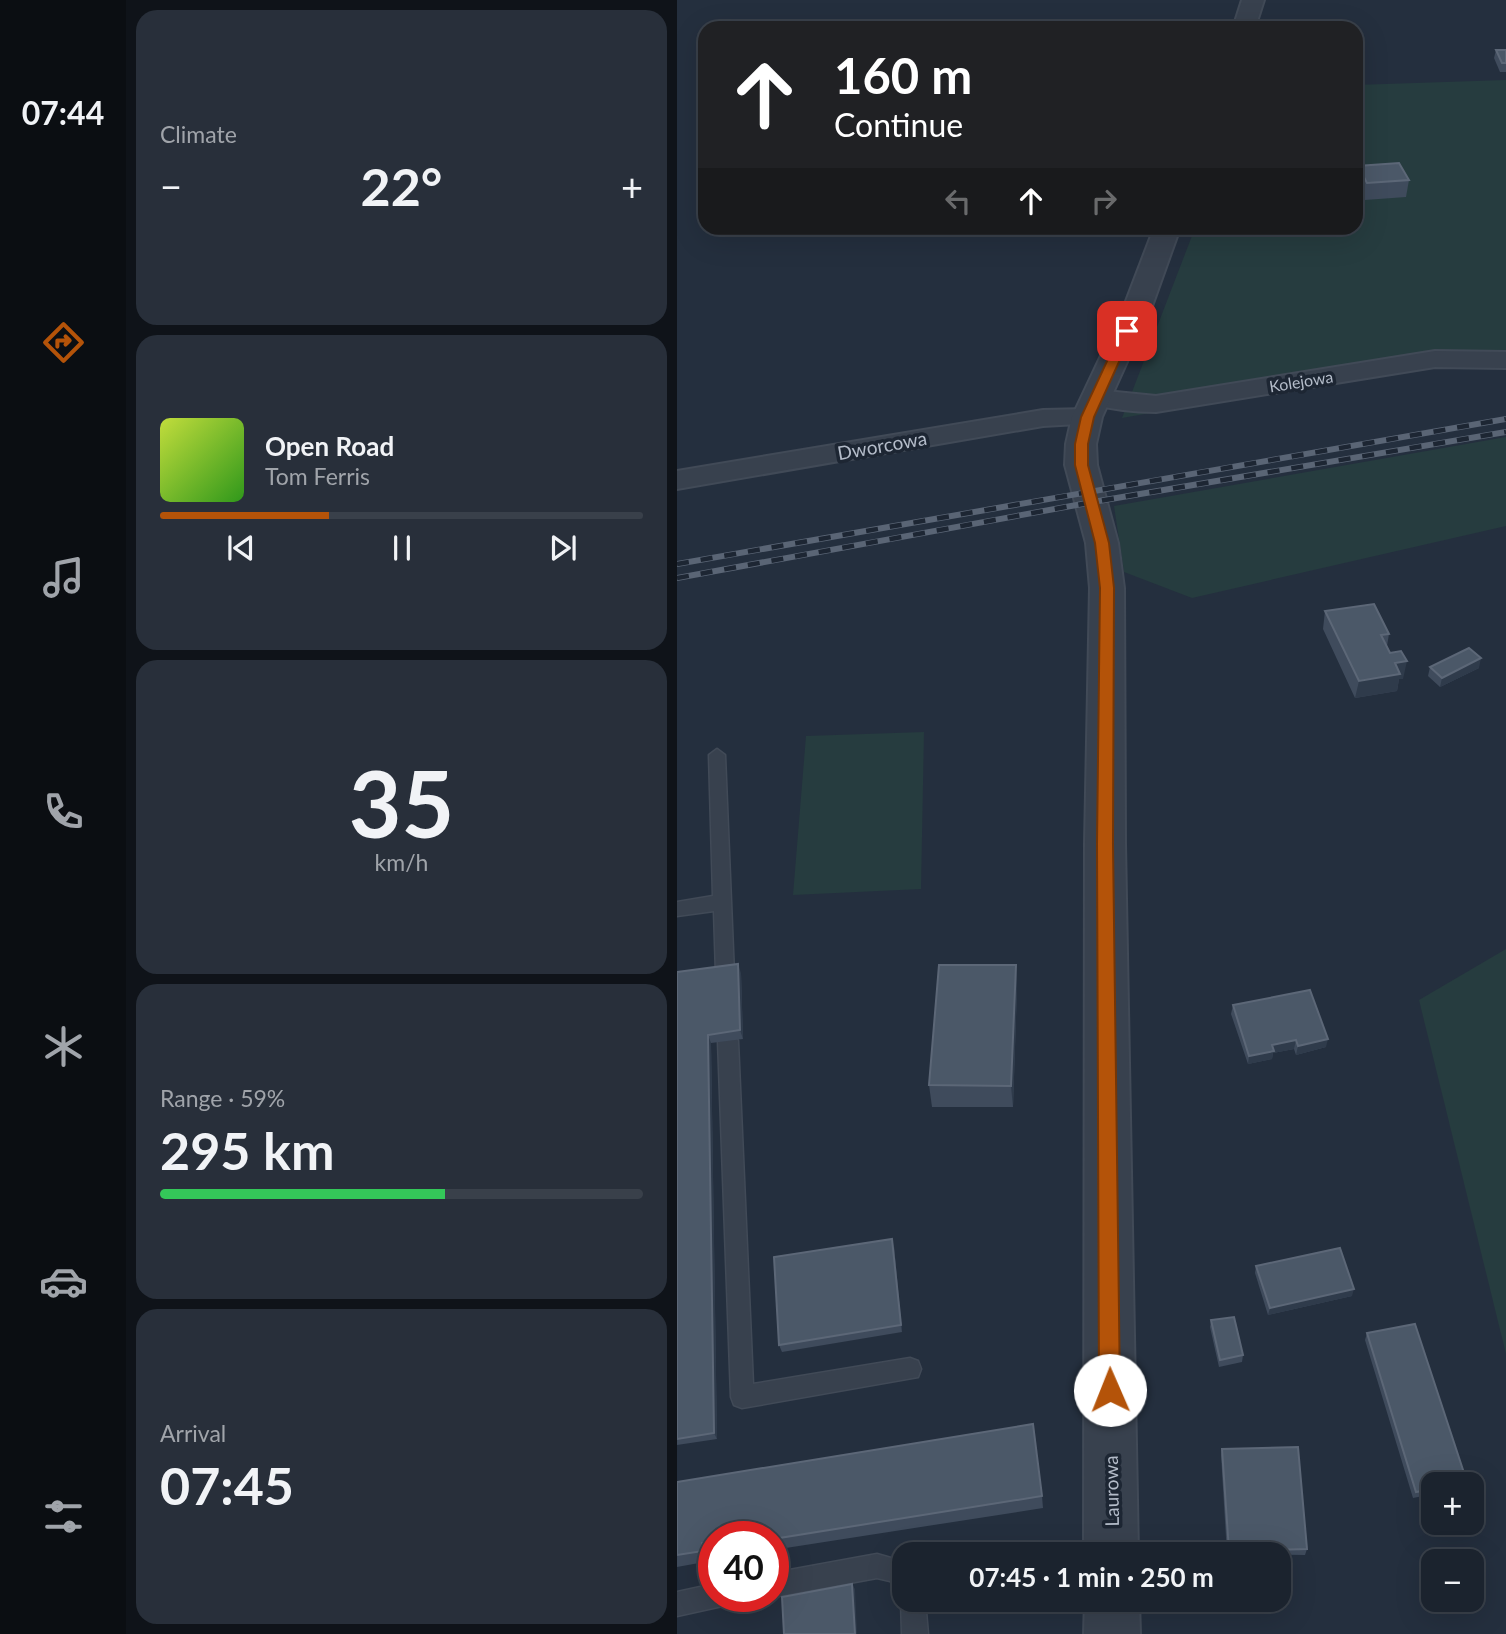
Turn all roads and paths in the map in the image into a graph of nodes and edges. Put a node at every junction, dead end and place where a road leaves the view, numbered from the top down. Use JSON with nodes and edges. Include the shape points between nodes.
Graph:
{"nodes":[{"id":1,"x":1253,"y":0,"type":"edge"},
{"id":2,"x":1246,"y":21,"type":"edge"},
{"id":3,"x":1164,"y":235,"type":"edge"},
{"id":4,"x":1506,"y":360,"type":"edge"},
{"id":5,"x":1092,"y":408,"type":"junction"},
{"id":6,"x":677,"y":480,"type":"edge"},
{"id":7,"x":717,"y":755,"type":"dead end"},
{"id":8,"x":722,"y":902,"type":"junction"},
{"id":9,"x":677,"y":909,"type":"edge"},
{"id":10,"x":725,"y":974,"type":"edge"},
{"id":11,"x":728,"y":1041,"type":"edge"},
{"id":12,"x":910,"y":1369,"type":"dead end"},
{"id":13,"x":1111,"y":1542,"type":"edge"},
{"id":14,"x":892,"y":1570,"type":"edge"},
{"id":15,"x":789,"y":1583,"type":"edge"},
{"id":16,"x":698,"y":1600,"type":"edge"},
{"id":17,"x":677,"y":1604,"type":"edge"},
{"id":18,"x":914,"y":1612,"type":"edge"},
{"id":19,"x":1112,"y":1612,"type":"edge"},
{"id":20,"x":915,"y":1634,"type":"edge"},
{"id":21,"x":1112,"y":1634,"type":"edge"}],
"edges":[{"from":1,"to":2,"type":"street"},
{"from":3,"to":5,"type":"street","name":"Laurowa"},
{"from":4,"to":5,"type":"street","name":"Kolejowa","via":[[1435,359],[1156,404]]},
{"from":5,"to":6,"type":"street","name":"Dworcowa"},
{"from":5,"to":13,"type":"street","name":"Laurowa","via":[[1081,444],[1081,465],[1102,543],[1107,588]]},
{"from":7,"to":8,"type":"lane"},
{"from":8,"to":9,"type":"lane"},
{"from":8,"to":10,"type":"lane"},
{"from":11,"to":12,"type":"lane","via":[[742,1397]]},
{"from":14,"to":15,"type":"lane","via":[[877,1566]]},
{"from":16,"to":17,"type":"lane"},
{"from":18,"to":20,"type":"lane"},
{"from":19,"to":21,"type":"street"}]}
